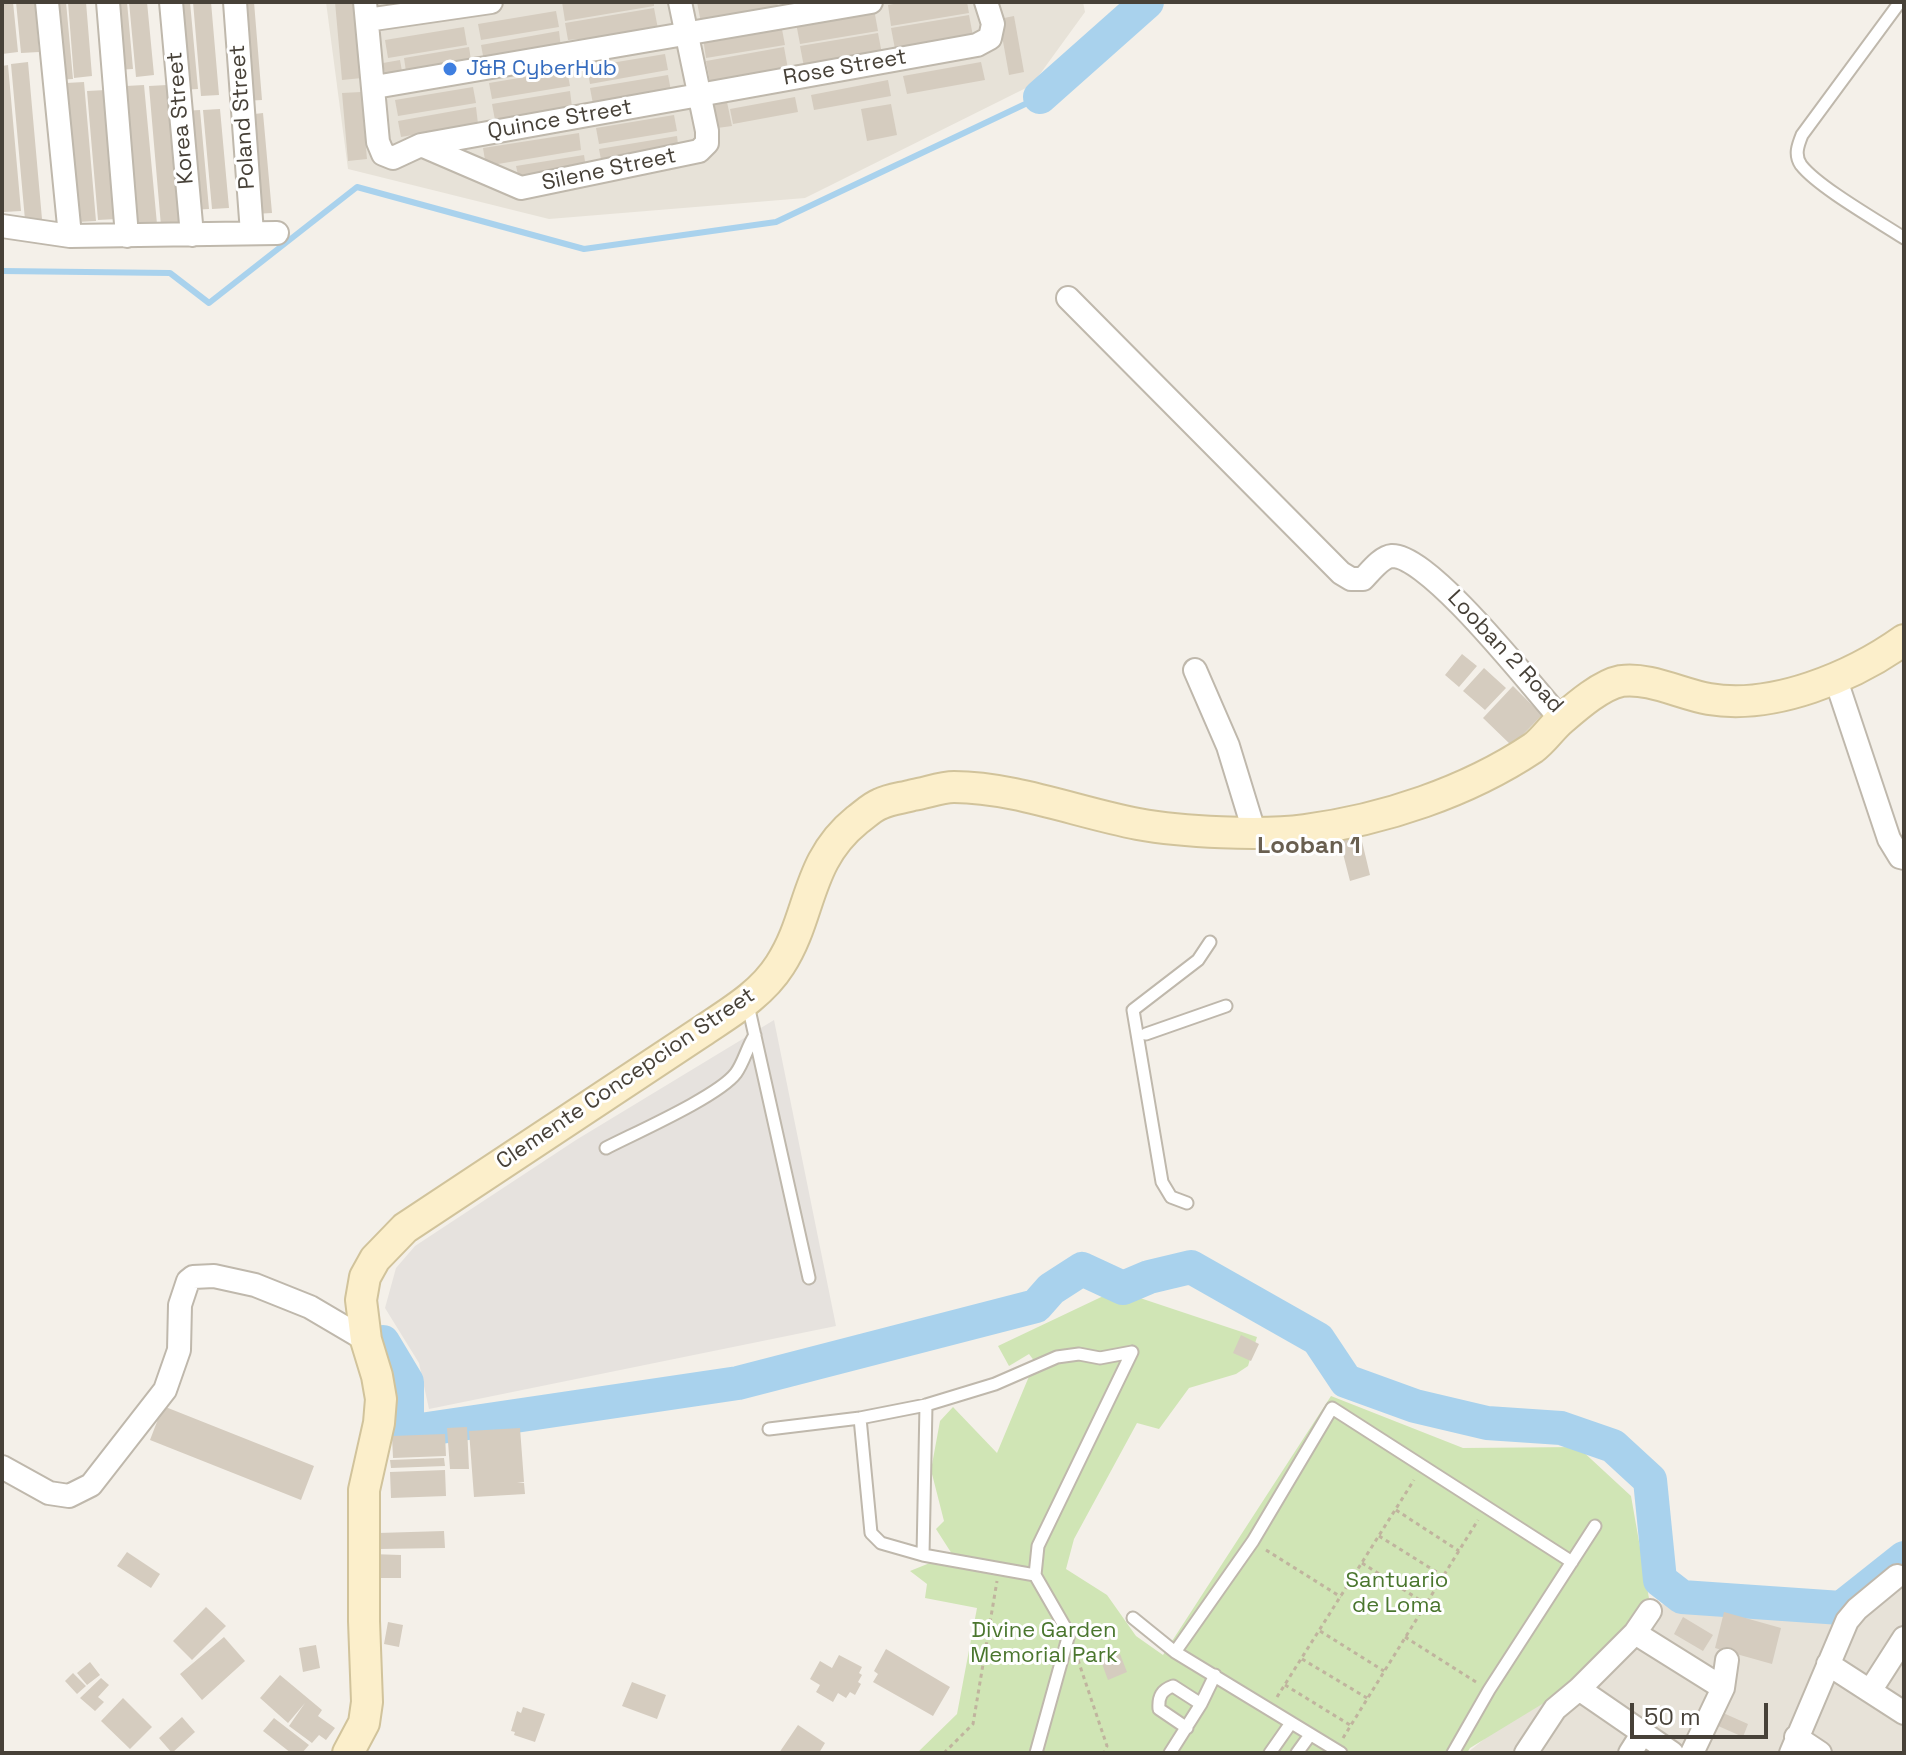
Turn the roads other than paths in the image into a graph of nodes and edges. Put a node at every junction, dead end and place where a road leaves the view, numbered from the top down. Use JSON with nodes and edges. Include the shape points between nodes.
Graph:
{"nodes":[{"id":1,"x":47,"y":2,"type":"edge"},
{"id":2,"x":108,"y":2,"type":"edge"},
{"id":3,"x":171,"y":2,"type":"edge"},
{"id":4,"x":235,"y":2,"type":"edge"},
{"id":5,"x":491,"y":2,"type":"edge"},
{"id":6,"x":680,"y":2,"type":"edge"},
{"id":7,"x":871,"y":2,"type":"edge"},
{"id":8,"x":986,"y":2,"type":"edge"},
{"id":9,"x":1900,"y":2,"type":"edge"},
{"id":10,"x":366,"y":11,"type":"edge"},
{"id":11,"x":686,"y":36,"type":"junction"},
{"id":12,"x":375,"y":87,"type":"junction"},
{"id":13,"x":698,"y":95,"type":"junction"},
{"id":14,"x":421,"y":145,"type":"junction"},
{"id":15,"x":2,"y":226,"type":"edge"},
{"id":16,"x":252,"y":233,"type":"junction"},
{"id":17,"x":277,"y":233,"type":"dead end"},
{"id":18,"x":192,"y":235,"type":"junction"},
{"id":19,"x":70,"y":236,"type":"junction"},
{"id":20,"x":127,"y":236,"type":"junction"},
{"id":21,"x":1904,"y":238,"type":"edge"},
{"id":22,"x":1068,"y":298,"type":"dead end"},
{"id":23,"x":1904,"y":640,"type":"edge"},
{"id":24,"x":1195,"y":670,"type":"dead end"},
{"id":25,"x":1835,"y":677,"type":"junction"},
{"id":26,"x":1561,"y":719,"type":"junction"},
{"id":27,"x":1254,"y":831,"type":"junction"},
{"id":28,"x":1904,"y":858,"type":"edge"},
{"id":29,"x":1210,"y":942,"type":"dead end"},
{"id":30,"x":747,"y":1000,"type":"junction"},
{"id":31,"x":1226,"y":1006,"type":"dead end"},
{"id":32,"x":1146,"y":1034,"type":"dead end"},
{"id":33,"x":755,"y":1035,"type":"junction"},
{"id":34,"x":606,"y":1148,"type":"dead end"},
{"id":35,"x":1187,"y":1203,"type":"dead end"},
{"id":36,"x":809,"y":1278,"type":"dead end"},
{"id":37,"x":366,"y":1340,"type":"junction"},
{"id":38,"x":926,"y":1405,"type":"junction"},
{"id":39,"x":860,"y":1418,"type":"junction"},
{"id":40,"x":769,"y":1429,"type":"dead end"},
{"id":41,"x":2,"y":1467,"type":"edge"},
{"id":42,"x":1595,"y":1526,"type":"dead end"},
{"id":43,"x":923,"y":1555,"type":"junction"},
{"id":44,"x":1572,"y":1562,"type":"junction"},
{"id":45,"x":1035,"y":1575,"type":"junction"},
{"id":46,"x":1897,"y":1576,"type":"dead end"},
{"id":47,"x":1650,"y":1611,"type":"dead end"},
{"id":48,"x":1133,"y":1618,"type":"dead end"},
{"id":49,"x":1635,"y":1633,"type":"junction"},
{"id":50,"x":1904,"y":1638,"type":"edge"},
{"id":51,"x":1175,"y":1652,"type":"junction"},
{"id":52,"x":1727,"y":1660,"type":"dead end"},
{"id":53,"x":1828,"y":1664,"type":"junction"},
{"id":54,"x":1215,"y":1675,"type":"junction"},
{"id":55,"x":1723,"y":1688,"type":"junction"},
{"id":56,"x":1579,"y":1689,"type":"junction"},
{"id":57,"x":1870,"y":1691,"type":"junction"},
{"id":58,"x":1201,"y":1704,"type":"junction"},
{"id":59,"x":1904,"y":1713,"type":"edge"},
{"id":60,"x":1291,"y":1723,"type":"junction"},
{"id":61,"x":1187,"y":1728,"type":"junction"},
{"id":62,"x":1310,"y":1735,"type":"junction"},
{"id":63,"x":1636,"y":1744,"type":"edge"},
{"id":64,"x":1794,"y":1745,"type":"edge"},
{"id":65,"x":1338,"y":1751,"type":"edge"},
{"id":66,"x":348,"y":1753,"type":"edge"},
{"id":67,"x":1036,"y":1753,"type":"edge"},
{"id":68,"x":1170,"y":1753,"type":"edge"},
{"id":69,"x":1270,"y":1753,"type":"edge"},
{"id":70,"x":1297,"y":1753,"type":"edge"},
{"id":71,"x":1453,"y":1753,"type":"edge"},
{"id":72,"x":1526,"y":1753,"type":"edge"},
{"id":73,"x":1672,"y":1753,"type":"edge"},
{"id":74,"x":1692,"y":1753,"type":"edge"},
{"id":75,"x":1820,"y":1753,"type":"edge"}],
"edges":[{"from":1,"to":19,"type":"street"},
{"from":2,"to":20,"type":"street"},
{"from":3,"to":18,"type":"street","name":"Korea Street"},
{"from":4,"to":16,"type":"street","name":"Poland Street"},
{"from":5,"to":10,"type":"street"},
{"from":6,"to":11,"type":"street"},
{"from":7,"to":11,"type":"street"},
{"from":8,"to":13,"type":"street","name":"Rose Street","via":[[993,24],[990,38],[977,45]]},
{"from":9,"to":21,"type":"lane","via":[[1796,150],[1800,163],[1818,181]]},
{"from":10,"to":12,"type":"street"},
{"from":11,"to":12,"type":"street"},
{"from":11,"to":13,"type":"street"},
{"from":12,"to":14,"type":"street","name":"Quince Street","via":[[383,154],[393,158]]},
{"from":13,"to":14,"type":"street","name":"Quince Street"},
{"from":13,"to":14,"type":"street","name":"Silene Street","via":[[707,131],[707,143],[699,151],[521,188]]},
{"from":15,"to":19,"type":"street"},
{"from":16,"to":17,"type":"street"},
{"from":16,"to":18,"type":"street"},
{"from":18,"to":20,"type":"street"},
{"from":19,"to":20,"type":"street"},
{"from":22,"to":26,"type":"street","name":"Looban 2 Road","via":[[1341,573],[1363,579],[1393,556],[1423,571],[1448,589]]},
{"from":23,"to":25,"type":"street","name":"Looban 2 Road"},
{"from":24,"to":27,"type":"street","via":[[1228,746]]},
{"from":25,"to":26,"type":"street","name":"Looban 2 Road","via":[[1763,701],[1737,702],[1618,681]]},
{"from":25,"to":28,"type":"street","via":[[1889,839]]},
{"from":26,"to":27,"type":"street","name":"Clemente Concepcion Street","via":[[1537,745],[1508,763],[1427,799],[1365,820],[1302,831]]},
{"from":27,"to":30,"type":"street","name":"Clemente Concepcion Street","via":[[1143,825],[994,790],[951,787],[878,804],[834,840],[781,964]]},
{"from":29,"to":35,"type":"lane","via":[[1198,960],[1133,1010],[1162,1182],[1171,1197]]},
{"from":30,"to":33,"type":"lane"},
{"from":30,"to":37,"type":"street","name":"Clemente Concepcion Street","via":[[389,1242],[365,1277],[361,1300]]},
{"from":31,"to":32,"type":"lane"},
{"from":33,"to":34,"type":"lane","via":[[735,1075],[715,1091]]},
{"from":33,"to":36,"type":"lane"},
{"from":37,"to":41,"type":"street","via":[[310,1307],[255,1285],[193,1277],[180,1305],[179,1350],[165,1390],[91,1485],[69,1496],[49,1493]]},
{"from":37,"to":66,"type":"street","name":"Clemente Concepcion Street","via":[[381,1399],[364,1490],[367,1702],[364,1723]]},
{"from":38,"to":39,"type":"lane"},
{"from":38,"to":43,"type":"lane"},
{"from":38,"to":45,"type":"lane","via":[[995,1384],[1057,1357],[1132,1352],[1038,1546]]},
{"from":39,"to":40,"type":"lane"},
{"from":39,"to":43,"type":"lane","via":[[871,1533],[881,1543]]},
{"from":42,"to":44,"type":"lane"},
{"from":43,"to":45,"type":"lane"},
{"from":44,"to":51,"type":"lane","via":[[1332,1408],[1253,1541]]},
{"from":44,"to":71,"type":"lane"},
{"from":45,"to":67,"type":"lane","via":[[1069,1634]]},
{"from":46,"to":53,"type":"street","via":[[1847,1621]]},
{"from":47,"to":49,"type":"street"},
{"from":48,"to":51,"type":"lane"},
{"from":49,"to":55,"type":"street"},
{"from":49,"to":56,"type":"street"},
{"from":50,"to":57,"type":"street"},
{"from":51,"to":54,"type":"lane"},
{"from":52,"to":55,"type":"street"},
{"from":53,"to":57,"type":"street"},
{"from":53,"to":64,"type":"street"},
{"from":54,"to":58,"type":"lane"},
{"from":54,"to":60,"type":"lane"},
{"from":55,"to":74,"type":"street"},
{"from":56,"to":63,"type":"street"},
{"from":56,"to":72,"type":"street","via":[[1555,1709]]},
{"from":57,"to":59,"type":"street"},
{"from":58,"to":61,"type":"lane"},
{"from":58,"to":61,"type":"lane","via":[[1173,1686],[1158,1699],[1159,1709]]},
{"from":60,"to":62,"type":"lane"},
{"from":60,"to":69,"type":"lane"},
{"from":61,"to":68,"type":"lane"},
{"from":62,"to":65,"type":"lane"},
{"from":62,"to":70,"type":"lane"},
{"from":63,"to":73,"type":"street"},
{"from":64,"to":75,"type":"street"}]}
